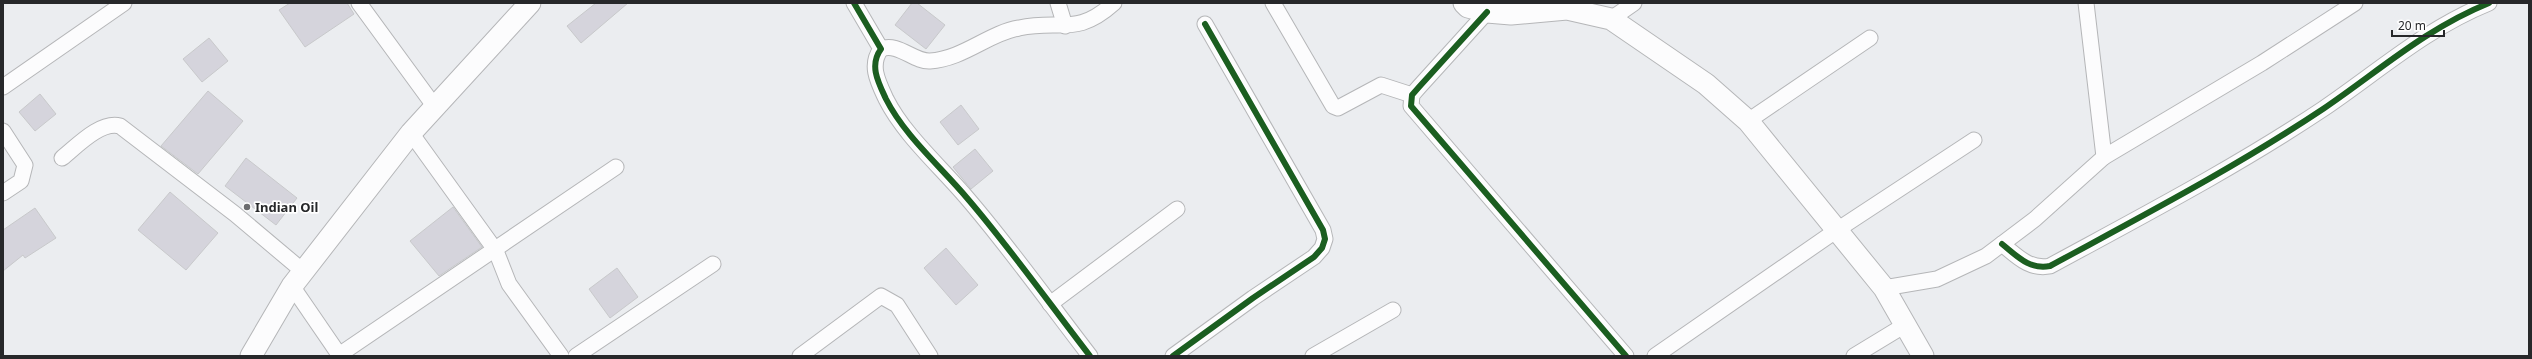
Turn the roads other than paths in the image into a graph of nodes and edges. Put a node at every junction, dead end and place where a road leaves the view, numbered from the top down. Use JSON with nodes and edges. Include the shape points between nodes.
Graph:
{"nodes":[{"id":1,"x":124,"y":3,"type":"edge"},
{"id":2,"x":359,"y":3,"type":"edge"},
{"id":3,"x":530,"y":3,"type":"edge"},
{"id":4,"x":854,"y":3,"type":"edge"},
{"id":5,"x":1058,"y":3,"type":"edge"},
{"id":6,"x":1114,"y":3,"type":"edge"},
{"id":7,"x":1273,"y":3,"type":"edge"},
{"id":8,"x":1464,"y":3,"type":"edge"},
{"id":9,"x":1634,"y":3,"type":"edge"},
{"id":10,"x":2086,"y":3,"type":"edge"},
{"id":11,"x":2354,"y":3,"type":"edge"},
{"id":12,"x":2488,"y":3,"type":"edge"},
{"id":13,"x":1486,"y":12,"type":"junction"},
{"id":14,"x":1611,"y":19,"type":"junction"},
{"id":15,"x":1205,"y":24,"type":"dead end"},
{"id":16,"x":1065,"y":26,"type":"junction"},
{"id":17,"x":1870,"y":38,"type":"dead end"},
{"id":18,"x":881,"y":49,"type":"junction"},
{"id":19,"x":3,"y":87,"type":"edge"},
{"id":20,"x":1412,"y":96,"type":"junction"},
{"id":21,"x":435,"y":107,"type":"junction"},
{"id":22,"x":1748,"y":121,"type":"junction"},
{"id":23,"x":3,"y":132,"type":"edge"},
{"id":24,"x":411,"y":133,"type":"junction"},
{"id":25,"x":1974,"y":140,"type":"dead end"},
{"id":26,"x":62,"y":158,"type":"dead end"},
{"id":27,"x":2104,"y":158,"type":"junction"},
{"id":28,"x":616,"y":167,"type":"dead end"},
{"id":29,"x":3,"y":193,"type":"edge"},
{"id":30,"x":1177,"y":209,"type":"dead end"},
{"id":31,"x":1837,"y":230,"type":"junction"},
{"id":32,"x":2002,"y":244,"type":"junction"},
{"id":33,"x":496,"y":251,"type":"junction"},
{"id":34,"x":713,"y":264,"type":"dead end"},
{"id":35,"x":298,"y":279,"type":"junction"},
{"id":36,"x":1884,"y":288,"type":"junction"},
{"id":37,"x":1050,"y":304,"type":"junction"},
{"id":38,"x":1393,"y":310,"type":"dead end"},
{"id":39,"x":1905,"y":324,"type":"junction"},
{"id":40,"x":1087,"y":355,"type":"edge"},
{"id":41,"x":251,"y":356,"type":"edge"},
{"id":42,"x":339,"y":356,"type":"edge"},
{"id":43,"x":562,"y":356,"type":"edge"},
{"id":44,"x":576,"y":356,"type":"edge"},
{"id":45,"x":800,"y":356,"type":"edge"},
{"id":46,"x":930,"y":356,"type":"edge"},
{"id":47,"x":1173,"y":356,"type":"edge"},
{"id":48,"x":1314,"y":356,"type":"edge"},
{"id":49,"x":1626,"y":356,"type":"edge"},
{"id":50,"x":1655,"y":356,"type":"edge"},
{"id":51,"x":1854,"y":356,"type":"edge"},
{"id":52,"x":1923,"y":356,"type":"edge"}],
"edges":[{"from":1,"to":19,"type":"street"},
{"from":2,"to":21,"type":"street"},
{"from":3,"to":21,"type":"main road"},
{"from":4,"to":18,"type":"street"},
{"from":5,"to":16,"type":"street"},
{"from":6,"to":16,"type":"street","via":[[1099,16],[1077,25]]},
{"from":7,"to":20,"type":"street","via":[[1333,106],[1338,108],[1345,105],[1381,85]]},
{"from":8,"to":13,"type":"main road","via":[[1468,7]]},
{"from":9,"to":14,"type":"street"},
{"from":10,"to":27,"type":"street"},
{"from":11,"to":27,"type":"street","via":[[2262,63]]},
{"from":12,"to":32,"type":"street","via":[[2429,32],[2323,109],[2215,176],[2050,266],[2039,268],[2027,264]]},
{"from":13,"to":14,"type":"main road","via":[[1511,14],[1567,9]]},
{"from":13,"to":20,"type":"street"},
{"from":14,"to":22,"type":"main road","via":[[1706,84]]},
{"from":15,"to":47,"type":"street","via":[[1323,230],[1325,239],[1322,248],[1304,265]]},
{"from":16,"to":18,"type":"street","via":[[1018,28],[946,58],[928,61],[893,48]]},
{"from":17,"to":22,"type":"street"},
{"from":18,"to":37,"type":"street","via":[[874,58],[874,68],[887,100],[915,140],[967,198]]},
{"from":20,"to":49,"type":"street","via":[[1411,106],[1418,115]]},
{"from":21,"to":24,"type":"main road"},
{"from":22,"to":31,"type":"main road"},
{"from":23,"to":29,"type":"street","via":[[25,165],[21,181]]},
{"from":24,"to":33,"type":"street"},
{"from":24,"to":35,"type":"main road"},
{"from":25,"to":31,"type":"street"},
{"from":26,"to":35,"type":"street","via":[[101,128],[113,124],[120,126],[235,214]]},
{"from":27,"to":32,"type":"street","via":[[2035,219]]},
{"from":28,"to":33,"type":"street"},
{"from":30,"to":37,"type":"street"},
{"from":31,"to":36,"type":"main road"},
{"from":31,"to":50,"type":"street"},
{"from":32,"to":36,"type":"street","via":[[1986,256],[1937,279]]},
{"from":33,"to":42,"type":"street"},
{"from":33,"to":43,"type":"street","via":[[509,284]]},
{"from":34,"to":44,"type":"street"},
{"from":35,"to":41,"type":"main road"},
{"from":35,"to":42,"type":"street"},
{"from":36,"to":39,"type":"main road"},
{"from":37,"to":40,"type":"street"},
{"from":38,"to":48,"type":"street"},
{"from":39,"to":51,"type":"street"},
{"from":39,"to":52,"type":"main road"},
{"from":45,"to":46,"type":"street","via":[[882,296],[897,306]]}]}
